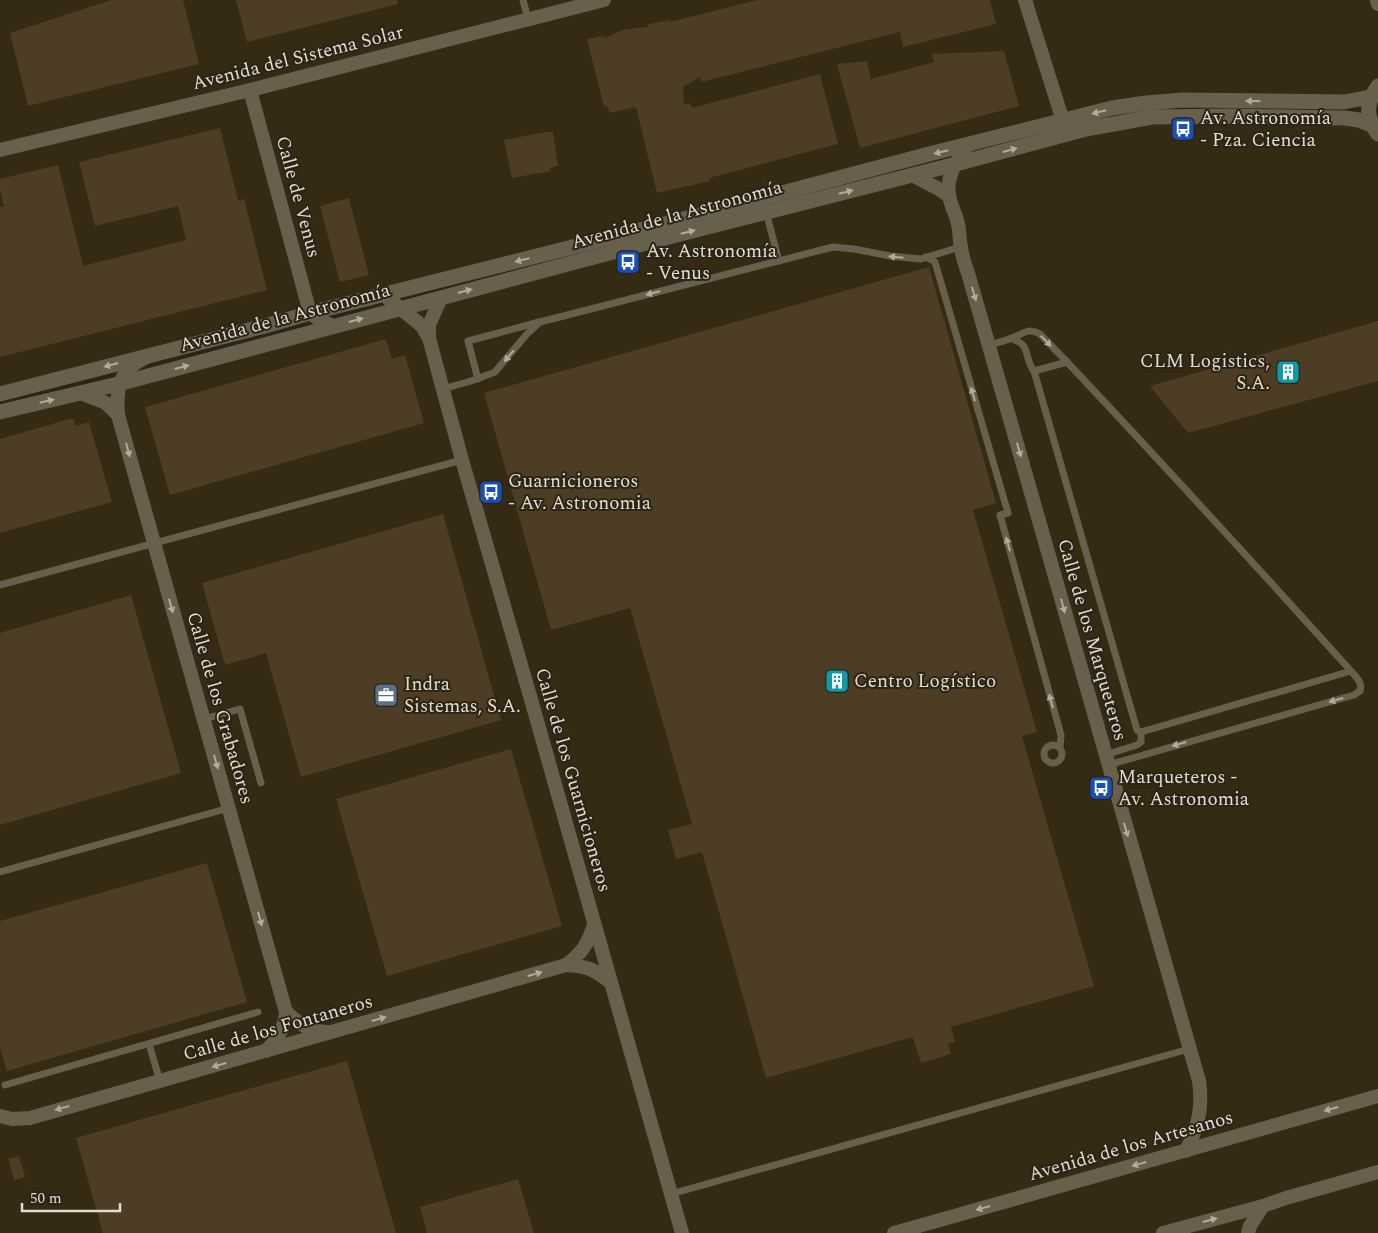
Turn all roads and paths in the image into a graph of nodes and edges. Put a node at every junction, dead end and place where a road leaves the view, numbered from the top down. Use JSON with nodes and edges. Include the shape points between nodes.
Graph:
{"nodes":[{"id":1,"x":523,"y":0,"type":"edge"},
{"id":2,"x":604,"y":0,"type":"edge"},
{"id":3,"x":1025,"y":0,"type":"edge"},
{"id":4,"x":1377,"y":0,"type":"edge"},
{"id":5,"x":1378,"y":4,"type":"edge"},
{"id":6,"x":528,"y":19,"type":"junction"},
{"id":7,"x":250,"y":90,"type":"junction"},
{"id":8,"x":1374,"y":92,"type":"edge"},
{"id":9,"x":1063,"y":121,"type":"junction"},
{"id":10,"x":1086,"y":129,"type":"junction"},
{"id":11,"x":1375,"y":130,"type":"edge"},
{"id":12,"x":1034,"y":143,"type":"junction"},
{"id":13,"x":968,"y":145,"type":"junction"},
{"id":14,"x":0,"y":150,"type":"edge"},
{"id":15,"x":956,"y":164,"type":"junction"},
{"id":16,"x":912,"y":175,"type":"junction"},
{"id":17,"x":949,"y":196,"type":"junction"},
{"id":18,"x":766,"y":212,"type":"junction"},
{"id":19,"x":960,"y":247,"type":"junction"},
{"id":20,"x":926,"y":257,"type":"junction"},
{"id":21,"x":779,"y":261,"type":"junction"},
{"id":22,"x":384,"y":295,"type":"junction"},
{"id":23,"x":441,"y":298,"type":"junction"},
{"id":24,"x":401,"y":308,"type":"junction"},
{"id":25,"x":310,"y":313,"type":"junction"},
{"id":26,"x":540,"y":322,"type":"junction"},
{"id":27,"x":333,"y":326,"type":"junction"},
{"id":28,"x":289,"y":338,"type":"junction"},
{"id":29,"x":429,"y":338,"type":"junction"},
{"id":30,"x":1012,"y":338,"type":"junction"},
{"id":31,"x":988,"y":345,"type":"junction"},
{"id":32,"x":158,"y":353,"type":"junction"},
{"id":33,"x":1067,"y":362,"type":"junction"},
{"id":34,"x":1034,"y":371,"type":"junction"},
{"id":35,"x":478,"y":379,"type":"junction"},
{"id":36,"x":118,"y":384,"type":"junction"},
{"id":37,"x":443,"y":389,"type":"junction"},
{"id":38,"x":80,"y":393,"type":"junction"},
{"id":39,"x":0,"y":394,"type":"edge"},
{"id":40,"x":0,"y":412,"type":"edge"},
{"id":41,"x":118,"y":415,"type":"junction"},
{"id":42,"x":462,"y":460,"type":"junction"},
{"id":43,"x":153,"y":543,"type":"junction"},
{"id":44,"x":0,"y":585,"type":"edge"},
{"id":45,"x":1351,"y":672,"type":"junction"},
{"id":46,"x":204,"y":719,"type":"junction"},
{"id":47,"x":1141,"y":732,"type":"junction"},
{"id":48,"x":1060,"y":748,"type":"dead end"},
{"id":49,"x":1106,"y":760,"type":"junction"},
{"id":50,"x":261,"y":783,"type":"dead end"},
{"id":51,"x":230,"y":808,"type":"junction"},
{"id":52,"x":0,"y":872,"type":"edge"},
{"id":53,"x":594,"y":925,"type":"junction"},
{"id":54,"x":566,"y":965,"type":"junction"},
{"id":55,"x":611,"y":983,"type":"junction"},
{"id":56,"x":258,"y":1012,"type":"dead end"},
{"id":57,"x":286,"y":1012,"type":"junction"},
{"id":58,"x":332,"y":1032,"type":"junction"},
{"id":59,"x":148,"y":1044,"type":"junction"},
{"id":60,"x":1189,"y":1049,"type":"junction"},
{"id":61,"x":266,"y":1051,"type":"junction"},
{"id":62,"x":160,"y":1081,"type":"junction"},
{"id":63,"x":5,"y":1085,"type":"dead end"},
{"id":64,"x":1378,"y":1096,"type":"edge"},
{"id":65,"x":0,"y":1116,"type":"edge"},
{"id":66,"x":1186,"y":1151,"type":"junction"},
{"id":67,"x":1378,"y":1172,"type":"edge"},
{"id":68,"x":671,"y":1194,"type":"junction"},
{"id":69,"x":1264,"y":1206,"type":"junction"},
{"id":70,"x":682,"y":1233,"type":"edge"},
{"id":71,"x":894,"y":1233,"type":"edge"},
{"id":72,"x":1163,"y":1233,"type":"edge"},
{"id":73,"x":1248,"y":1233,"type":"edge"}],
"edges":[{"from":1,"to":6,"type":"lane"},
{"from":2,"to":6,"type":"street","name":"Avenida del Sistema Solar"},
{"from":3,"to":9,"type":"street"},
{"from":4,"to":5,"type":"street"},
{"from":6,"to":7,"type":"street","name":"Avenida del Sistema Solar"},
{"from":7,"to":14,"type":"street","name":"Avenida del Sistema Solar"},
{"from":7,"to":25,"type":"street","name":"Calle de Venus"},
{"from":8,"to":9,"type":"street","name":"Avenida de la Astronomía","one_way":true,"via":[[1344,102],[1183,100],[1146,103]]},
{"from":8,"to":11,"type":"street","via":[[1368,111]]},
{"from":9,"to":10,"type":"street","via":[[1068,126]]},
{"from":9,"to":12,"type":"street","via":[[1055,132]]},
{"from":9,"to":13,"type":"street","name":"Avenida de la Astronomía"},
{"from":10,"to":11,"type":"street","name":"Avenida de la Astronomía","via":[[1152,117],[1183,116],[1345,118],[1359,120]]},
{"from":10,"to":12,"type":"street","name":"Avenida de la Astronomía"},
{"from":15,"to":12,"type":"street","name":"Avenida de la Astronomía","one_way":true},
{"from":13,"to":15,"type":"street","name":"Calle de los Marqueteros"},
{"from":13,"to":22,"type":"street","name":"Avenida de la Astronomía","one_way":true},
{"from":15,"to":16,"type":"street","name":"Avenida de la Astronomía"},
{"from":15,"to":17,"type":"street","name":"Calle de los Marqueteros","via":[[948,187]]},
{"from":16,"to":17,"type":"street"},
{"from":18,"to":16,"type":"street","name":"Avenida de la Astronomía","one_way":true},
{"from":17,"to":19,"type":"street","name":"Calle de los Marqueteros","via":[[957,220]]},
{"from":18,"to":21,"type":"lane"},
{"from":23,"to":18,"type":"street","name":"Avenida de la Astronomía","one_way":true},
{"from":19,"to":20,"type":"lane"},
{"from":19,"to":31,"type":"street","name":"Calle de los Marqueteros","one_way":true},
{"from":20,"to":21,"type":"lane","one_way":true,"via":[[890,256],[833,247]]},
{"from":48,"to":20,"type":"lane","one_way":true,"via":[[1061,735],[1000,515],[1008,513],[935,262]]},
{"from":21,"to":26,"type":"lane","one_way":true},
{"from":22,"to":24,"type":"street","name":"Calle de los Guarnicioneros"},
{"from":22,"to":25,"type":"street","name":"Avenida de la Astronomía"},
{"from":23,"to":24,"type":"street","name":"Avenida de la Astronomía"},
{"from":23,"to":29,"type":"street","name":"Calle de los Guarnicioneros","via":[[429,325]]},
{"from":27,"to":24,"type":"street","name":"Avenida de la Astronomía","one_way":true},
{"from":24,"to":29,"type":"street","name":"Calle de los Guarnicioneros","via":[[422,326]]},
{"from":25,"to":27,"type":"street"},
{"from":25,"to":28,"type":"street","via":[[303,327]]},
{"from":25,"to":32,"type":"street","name":"Avenida de la Astronomía"},
{"from":26,"to":35,"type":"lane","one_way":true,"via":[[495,372]]},
{"from":26,"to":35,"type":"lane","via":[[468,341]]},
{"from":27,"to":28,"type":"street","name":"Avenida de la Astronomía"},
{"from":36,"to":28,"type":"street","name":"Avenida de la Astronomía","one_way":true},
{"from":29,"to":37,"type":"street","name":"Calle de los Guarnicioneros"},
{"from":30,"to":31,"type":"lane"},
{"from":30,"to":33,"type":"lane","one_way":true,"via":[[1034,331]]},
{"from":30,"to":34,"type":"lane","via":[[1023,344]]},
{"from":31,"to":49,"type":"street","name":"Calle de los Marqueteros","one_way":true},
{"from":32,"to":36,"type":"street","via":[[127,370]]},
{"from":32,"to":39,"type":"street","name":"Avenida de la Astronomía","one_way":true},
{"from":33,"to":34,"type":"lane"},
{"from":33,"to":45,"type":"lane"},
{"from":34,"to":47,"type":"lane","via":[[1137,730]]},
{"from":35,"to":37,"type":"lane"},
{"from":36,"to":38,"type":"street","name":"Avenida de la Astronomía"},
{"from":36,"to":41,"type":"street","name":"Calle de los Grabadores"},
{"from":37,"to":42,"type":"street","name":"Calle de los Guarnicioneros"},
{"from":40,"to":38,"type":"street","name":"Avenida de la Astronomía","one_way":true},
{"from":38,"to":41,"type":"street","via":[[106,403]]},
{"from":41,"to":43,"type":"street","name":"Calle de los Grabadores","one_way":true},
{"from":42,"to":43,"type":"lane"},
{"from":42,"to":53,"type":"street","name":"Calle de los Guarnicioneros"},
{"from":43,"to":44,"type":"lane"},
{"from":43,"to":46,"type":"street","name":"Calle de los Grabadores","one_way":true},
{"from":45,"to":47,"type":"lane"},
{"from":45,"to":49,"type":"lane","one_way":true,"via":[[1361,688],[1354,694]]},
{"from":46,"to":50,"type":"lane","via":[[240,709]]},
{"from":46,"to":51,"type":"street","name":"Calle de los Grabadores","one_way":true},
{"from":47,"to":49,"type":"lane","via":[[1141,742],[1137,746]]},
{"from":49,"to":60,"type":"street","name":"Calle de los Marqueteros","one_way":true},
{"from":51,"to":52,"type":"lane"},
{"from":51,"to":57,"type":"street","name":"Calle de los Grabadores","one_way":true},
{"from":53,"to":54,"type":"street","name":"Calle de los Fontaneros","via":[[580,953]]},
{"from":53,"to":55,"type":"street","name":"Calle de los Guarnicioneros"},
{"from":54,"to":55,"type":"street","name":"Calle de los Fontaneros","via":[[585,966]]},
{"from":58,"to":54,"type":"street","name":"Calle de los Fontaneros","one_way":true},
{"from":55,"to":68,"type":"street","name":"Calle de los Guarnicioneros"},
{"from":56,"to":59,"type":"lane"},
{"from":57,"to":58,"type":"street","via":[[310,1029]]},
{"from":57,"to":61,"type":"street","via":[[286,1023]]},
{"from":58,"to":61,"type":"street","name":"Calle de los Fontaneros"},
{"from":59,"to":62,"type":"lane"},
{"from":59,"to":63,"type":"lane"},
{"from":60,"to":66,"type":"street","name":"Calle de los Marqueteros","via":[[1199,1082],[1200,1109],[1198,1125]]},
{"from":60,"to":68,"type":"lane"},
{"from":61,"to":62,"type":"street","name":"Calle de los Fontaneros","one_way":true},
{"from":62,"to":65,"type":"street","name":"Calle de los Fontaneros","one_way":true,"via":[[30,1118]]},
{"from":64,"to":66,"type":"street","name":"Avenida de los Artesanos","one_way":true},
{"from":66,"to":71,"type":"street","name":"Avenida de los Artesanos","one_way":true},
{"from":67,"to":69,"type":"street"},
{"from":68,"to":70,"type":"street","name":"Calle de los Guarnicioneros"},
{"from":72,"to":69,"type":"street","one_way":true},
{"from":69,"to":73,"type":"street"}]}
